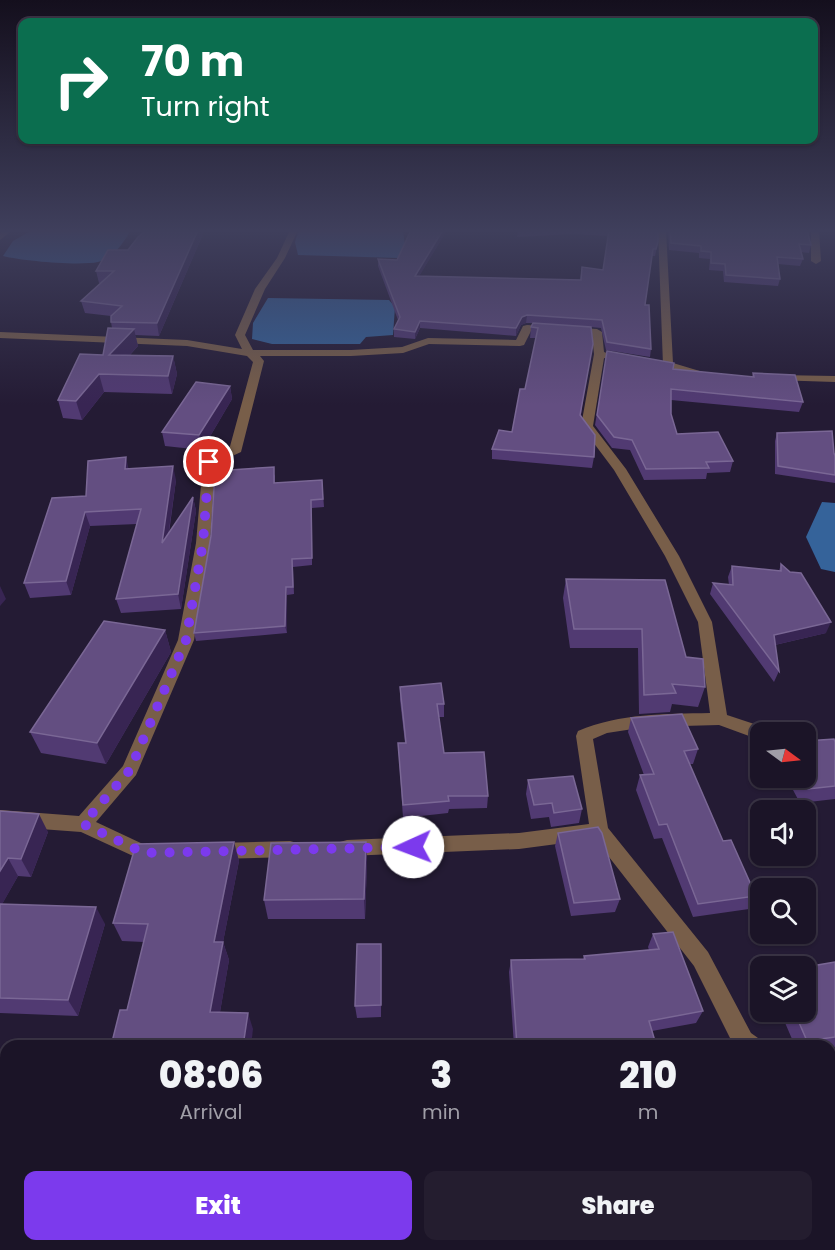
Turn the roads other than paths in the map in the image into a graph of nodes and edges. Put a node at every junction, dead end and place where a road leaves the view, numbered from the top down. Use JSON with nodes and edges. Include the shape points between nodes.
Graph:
{"nodes":[{"id":1,"x":260,"y":288,"type":"edge"},
{"id":2,"x":662,"y":288,"type":"edge"},
{"id":3,"x":0,"y":335,"type":"edge"},
{"id":4,"x":250,"y":353,"type":"junction"},
{"id":5,"x":599,"y":354,"type":"junction"},
{"id":6,"x":622,"y":358,"type":"edge"},
{"id":7,"x":710,"y":375,"type":"edge"},
{"id":8,"x":765,"y":378,"type":"edge"},
{"id":9,"x":835,"y":379,"type":"edge"},
{"id":10,"x":719,"y":719,"type":"junction"},
{"id":11,"x":750,"y":730,"type":"edge"},
{"id":12,"x":0,"y":818,"type":"edge"},
{"id":13,"x":83,"y":824,"type":"junction"},
{"id":14,"x":599,"y":831,"type":"junction"},
{"id":15,"x":200,"y":852,"type":"edge"},
{"id":16,"x":166,"y":853,"type":"edge"},
{"id":17,"x":742,"y":1040,"type":"edge"}],
"edges":[{"from":1,"to":4,"type":"street","via":[[240,335]]},
{"from":2,"to":7,"type":"street","via":[[662,364]]},
{"from":3,"to":4,"type":"street","via":[[187,343]]},
{"from":4,"to":5,"type":"street","via":[[382,352],[428,341],[520,343],[527,328],[597,332]]},
{"from":4,"to":13,"type":"street","via":[[259,361],[235,452],[209,462],[203,543],[186,640],[130,770]]},
{"from":5,"to":6,"type":"street"},
{"from":5,"to":10,"type":"street","via":[[587,426],[620,469],[672,556],[705,622]]},
{"from":8,"to":9,"type":"street"},
{"from":10,"to":11,"type":"street"},
{"from":10,"to":14,"type":"street","via":[[646,721],[605,727],[584,736]]},
{"from":12,"to":13,"type":"street"},
{"from":13,"to":16,"type":"street","via":[[144,853]]},
{"from":14,"to":15,"type":"street","via":[[508,842]]},
{"from":14,"to":17,"type":"street","via":[[701,959]]}]}
